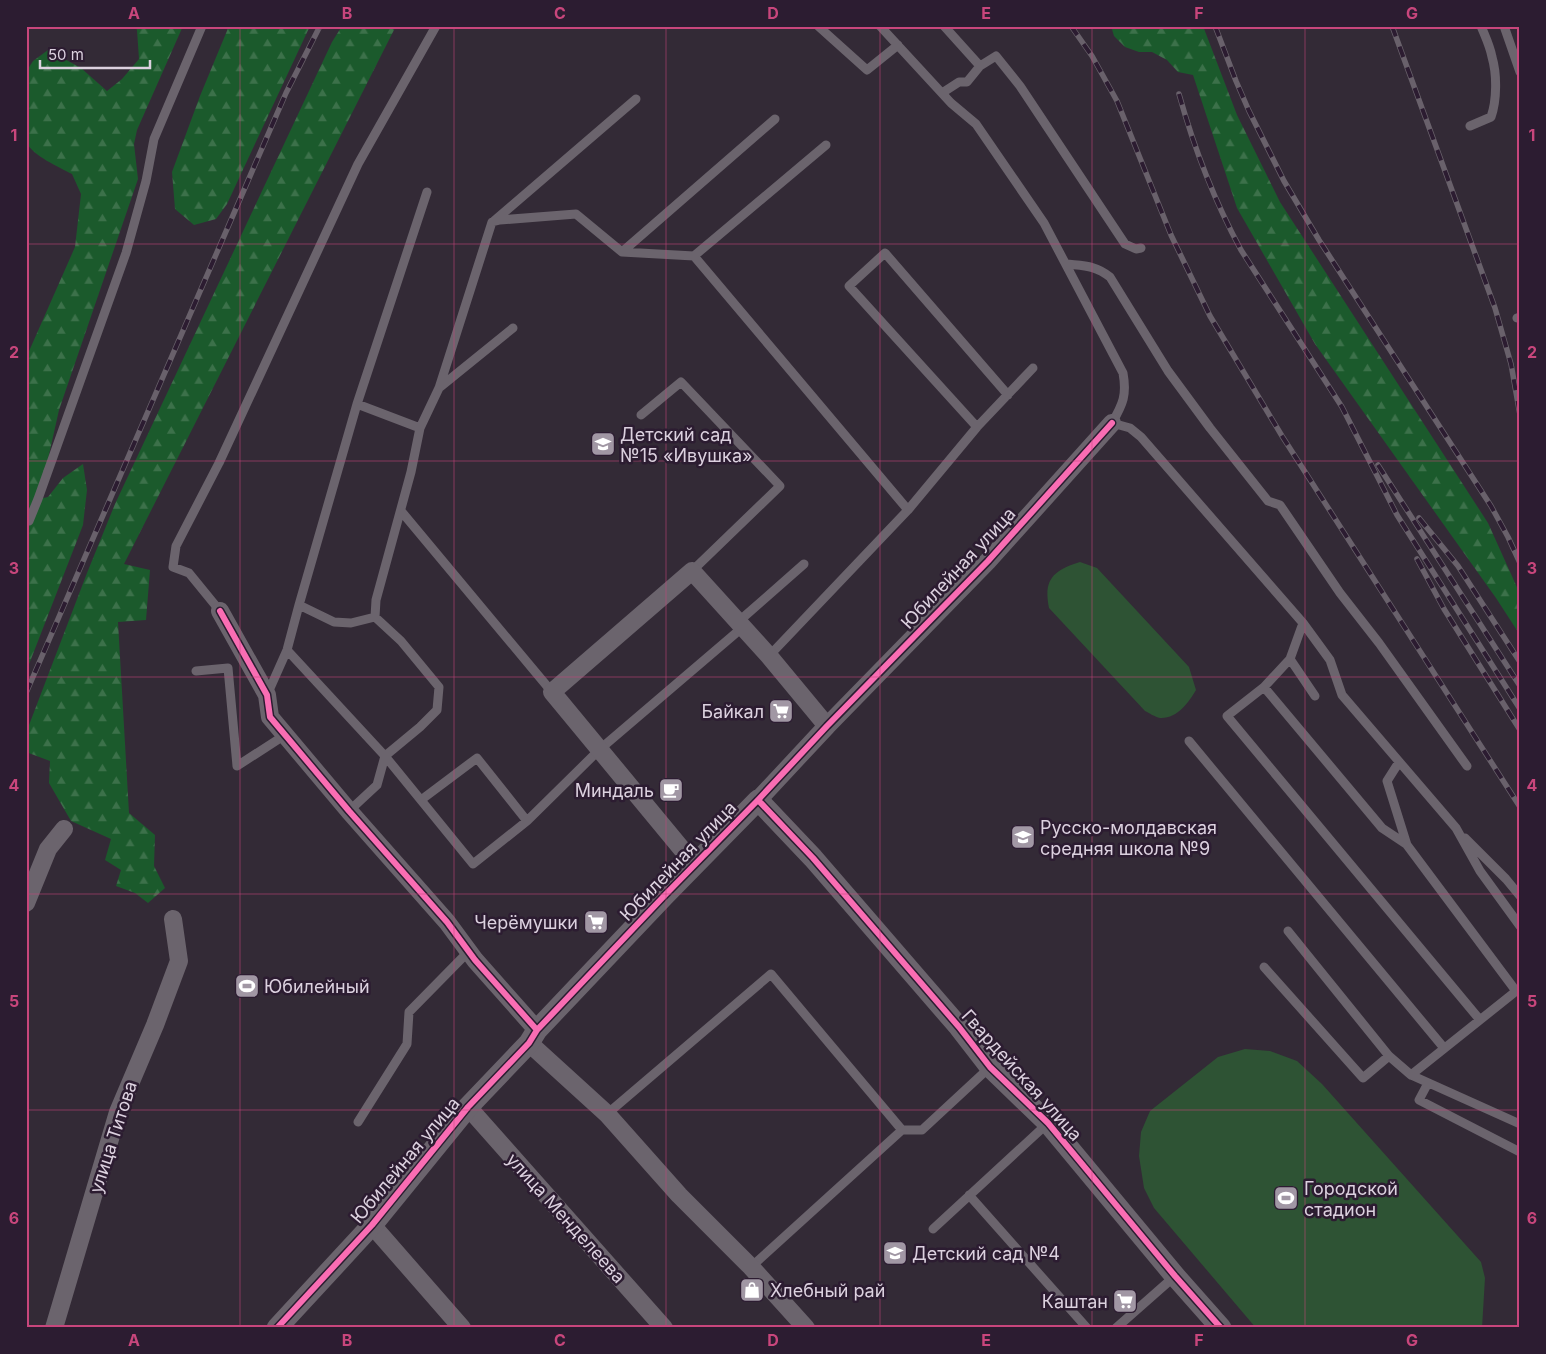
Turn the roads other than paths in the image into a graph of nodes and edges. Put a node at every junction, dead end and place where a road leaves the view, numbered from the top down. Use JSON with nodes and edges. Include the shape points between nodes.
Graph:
{"nodes":[{"id":1,"x":202,"y":26,"type":"edge"},
{"id":2,"x":436,"y":26,"type":"edge"},
{"id":3,"x":818,"y":26,"type":"edge"},
{"id":4,"x":880,"y":26,"type":"edge"},
{"id":5,"x":944,"y":26,"type":"edge"},
{"id":6,"x":1481,"y":26,"type":"edge"},
{"id":7,"x":1504,"y":26,"type":"edge"},
{"id":8,"x":898,"y":45,"type":"junction"},
{"id":9,"x":980,"y":66,"type":"junction"},
{"id":10,"x":1520,"y":72,"type":"edge"},
{"id":11,"x":942,"y":93,"type":"junction"},
{"id":12,"x":636,"y":98,"type":"dead end"},
{"id":13,"x":774,"y":119,"type":"dead end"},
{"id":14,"x":1470,"y":126,"type":"dead end"},
{"id":15,"x":826,"y":145,"type":"dead end"},
{"id":16,"x":426,"y":192,"type":"dead end"},
{"id":17,"x":492,"y":222,"type":"junction"},
{"id":18,"x":1141,"y":248,"type":"dead end"},
{"id":19,"x":622,"y":252,"type":"junction"},
{"id":20,"x":694,"y":256,"type":"junction"},
{"id":21,"x":1066,"y":264,"type":"junction"},
{"id":22,"x":513,"y":328,"type":"dead end"},
{"id":23,"x":1033,"y":368,"type":"dead end"},
{"id":24,"x":439,"y":388,"type":"junction"},
{"id":25,"x":1008,"y":395,"type":"junction"},
{"id":26,"x":358,"y":404,"type":"junction"},
{"id":27,"x":641,"y":416,"type":"dead end"},
{"id":28,"x":1112,"y":423,"type":"junction"},
{"id":29,"x":977,"y":427,"type":"junction"},
{"id":30,"x":420,"y":428,"type":"junction"},
{"id":31,"x":908,"y":510,"type":"junction"},
{"id":32,"x":401,"y":511,"type":"junction"},
{"id":33,"x":29,"y":521,"type":"dead end"},
{"id":34,"x":804,"y":564,"type":"dead end"},
{"id":35,"x":692,"y":571,"type":"junction"},
{"id":36,"x":299,"y":605,"type":"junction"},
{"id":37,"x":220,"y":611,"type":"joint"},
{"id":38,"x":375,"y":617,"type":"junction"},
{"id":39,"x":1303,"y":623,"type":"junction"},
{"id":40,"x":741,"y":624,"type":"junction"},
{"id":41,"x":287,"y":650,"type":"junction"},
{"id":42,"x":769,"y":656,"type":"junction"},
{"id":43,"x":1290,"y":659,"type":"junction"},
{"id":44,"x":196,"y":671,"type":"dead end"},
{"id":45,"x":1264,"y":688,"type":"junction"},
{"id":46,"x":552,"y":692,"type":"junction"},
{"id":47,"x":267,"y":695,"type":"junction"},
{"id":48,"x":1315,"y":696,"type":"dead end"},
{"id":49,"x":827,"y":726,"type":"junction"},
{"id":50,"x":285,"y":735,"type":"junction"},
{"id":51,"x":1189,"y":741,"type":"dead end"},
{"id":52,"x":599,"y":750,"type":"junction"},
{"id":53,"x":385,"y":756,"type":"junction"},
{"id":54,"x":1399,"y":762,"type":"junction"},
{"id":55,"x":1467,"y":766,"type":"dead end"},
{"id":56,"x":421,"y":800,"type":"junction"},
{"id":57,"x":758,"y":800,"type":"junction"},
{"id":58,"x":349,"y":811,"type":"junction"},
{"id":59,"x":526,"y":821,"type":"junction"},
{"id":60,"x":1456,"y":828,"type":"junction"},
{"id":61,"x":64,"y":829,"type":"dead end"},
{"id":62,"x":1407,"y":845,"type":"junction"},
{"id":63,"x":695,"y":865,"type":"junction"},
{"id":64,"x":1520,"y":896,"type":"edge"},
{"id":65,"x":26,"y":903,"type":"edge"},
{"id":66,"x":174,"y":919,"type":"dead end"},
{"id":67,"x":1520,"y":926,"type":"edge"},
{"id":68,"x":1288,"y":931,"type":"dead end"},
{"id":69,"x":469,"y":951,"type":"junction"},
{"id":70,"x":1264,"y":967,"type":"dead end"},
{"id":71,"x":1518,"y":990,"type":"edge"},
{"id":72,"x":1480,"y":1020,"type":"junction"},
{"id":73,"x":533,"y":1036,"type":"junction"},
{"id":74,"x":1444,"y":1048,"type":"junction"},
{"id":75,"x":1389,"y":1056,"type":"junction"},
{"id":76,"x":990,"y":1067,"type":"junction"},
{"id":77,"x":1411,"y":1075,"type":"junction"},
{"id":78,"x":1428,"y":1083,"type":"junction"},
{"id":79,"x":468,"y":1107,"type":"junction"},
{"id":80,"x":607,"y":1114,"type":"junction"},
{"id":81,"x":358,"y":1122,"type":"dead end"},
{"id":82,"x":1048,"y":1123,"type":"junction"},
{"id":83,"x":1520,"y":1124,"type":"edge"},
{"id":84,"x":902,"y":1130,"type":"junction"},
{"id":85,"x":1520,"y":1152,"type":"edge"},
{"id":86,"x":969,"y":1195,"type":"junction"},
{"id":87,"x":372,"y":1225,"type":"junction"},
{"id":88,"x":933,"y":1229,"type":"dead end"},
{"id":89,"x":752,"y":1267,"type":"junction"},
{"id":90,"x":1175,"y":1276,"type":"junction"},
{"id":91,"x":54,"y":1328,"type":"edge"},
{"id":92,"x":277,"y":1328,"type":"edge"},
{"id":93,"x":462,"y":1328,"type":"edge"},
{"id":94,"x":664,"y":1328,"type":"edge"},
{"id":95,"x":806,"y":1328,"type":"edge"},
{"id":96,"x":1087,"y":1328,"type":"edge"},
{"id":97,"x":1116,"y":1328,"type":"edge"},
{"id":98,"x":1221,"y":1328,"type":"edge"}],
"edges":[{"from":1,"to":33,"type":"lane","via":[[154,139],[126,253]]},
{"from":2,"to":37,"type":"lane","via":[[358,164],[223,455],[176,546],[173,567],[189,573]]},
{"from":3,"to":8,"type":"lane","via":[[867,70]]},
{"from":4,"to":8,"type":"lane"},
{"from":5,"to":9,"type":"lane"},
{"from":6,"to":14,"type":"lane","via":[[1493,58],[1494,107],[1491,117]]},
{"from":7,"to":10,"type":"lane"},
{"from":8,"to":11,"type":"lane"},
{"from":9,"to":11,"type":"lane","via":[[967,82],[959,82]]},
{"from":9,"to":18,"type":"lane","via":[[996,56],[1020,86],[1125,244]]},
{"from":11,"to":21,"type":"lane","via":[[976,124],[1044,224]]},
{"from":12,"to":17,"type":"lane"},
{"from":13,"to":19,"type":"lane"},
{"from":15,"to":20,"type":"lane"},
{"from":16,"to":26,"type":"lane"},
{"from":17,"to":19,"type":"lane","via":[[576,214]]},
{"from":17,"to":24,"type":"lane"},
{"from":19,"to":20,"type":"lane"},
{"from":20,"to":31,"type":"lane"},
{"from":21,"to":28,"type":"lane","via":[[1124,373],[1126,386],[1122,405]]},
{"from":21,"to":55,"type":"lane","via":[[1088,266],[1110,277],[1168,371],[1268,501],[1280,505]]},
{"from":22,"to":24,"type":"lane"},
{"from":23,"to":25,"type":"lane"},
{"from":24,"to":30,"type":"lane"},
{"from":25,"to":29,"type":"lane"},
{"from":25,"to":29,"type":"lane","via":[[885,254],[849,286]]},
{"from":26,"to":30,"type":"lane"},
{"from":26,"to":36,"type":"lane"},
{"from":27,"to":35,"type":"lane","via":[[681,382],[780,486]]},
{"from":28,"to":39,"type":"lane","via":[[1130,428],[1141,437]]},
{"from":28,"to":49,"type":"street","name":"Юбилейная улица","via":[[988,561]]},
{"from":29,"to":31,"type":"lane"},
{"from":30,"to":32,"type":"lane"},
{"from":31,"to":42,"type":"lane"},
{"from":32,"to":38,"type":"lane","via":[[376,600]]},
{"from":32,"to":46,"type":"lane"},
{"from":34,"to":40,"type":"lane"},
{"from":35,"to":40,"type":"street"},
{"from":35,"to":46,"type":"street"},
{"from":36,"to":38,"type":"lane","via":[[334,622],[351,623]]},
{"from":36,"to":41,"type":"lane"},
{"from":37,"to":47,"type":"street"},
{"from":38,"to":53,"type":"lane","via":[[401,641],[439,688],[437,710]]},
{"from":39,"to":43,"type":"lane"},
{"from":39,"to":54,"type":"lane","via":[[1330,660],[1342,694]]},
{"from":40,"to":42,"type":"street"},
{"from":40,"to":52,"type":"lane"},
{"from":41,"to":47,"type":"lane"},
{"from":41,"to":53,"type":"lane"},
{"from":42,"to":49,"type":"street"},
{"from":43,"to":45,"type":"lane"},
{"from":43,"to":48,"type":"lane"},
{"from":44,"to":50,"type":"lane","via":[[228,668],[237,766]]},
{"from":45,"to":62,"type":"lane","via":[[1382,828]]},
{"from":45,"to":72,"type":"lane","via":[[1227,716]]},
{"from":46,"to":52,"type":"street"},
{"from":47,"to":50,"type":"street","via":[[270,717]]},
{"from":49,"to":57,"type":"street","name":"Юбилейная улица"},
{"from":50,"to":58,"type":"street"},
{"from":51,"to":74,"type":"lane"},
{"from":52,"to":59,"type":"lane"},
{"from":52,"to":63,"type":"street"},
{"from":53,"to":56,"type":"lane"},
{"from":53,"to":58,"type":"lane","via":[[377,785]]},
{"from":54,"to":60,"type":"lane"},
{"from":54,"to":62,"type":"lane","via":[[1387,781]]},
{"from":56,"to":59,"type":"lane","via":[[477,758]]},
{"from":56,"to":59,"type":"lane","via":[[473,864]]},
{"from":57,"to":63,"type":"street","name":"Юбилейная улица"},
{"from":57,"to":76,"type":"street","name":"Гвардейская улица","via":[[813,858]]},
{"from":58,"to":69,"type":"street"},
{"from":60,"to":64,"type":"lane"},
{"from":60,"to":67,"type":"lane","via":[[1480,871]]},
{"from":61,"to":65,"type":"street","via":[[48,849]]},
{"from":62,"to":71,"type":"lane"},
{"from":63,"to":73,"type":"street","name":"Юбилейная улица"},
{"from":66,"to":91,"type":"street","name":"улица Титова","via":[[179,962],[118,1112]]},
{"from":68,"to":75,"type":"lane"},
{"from":69,"to":73,"type":"street"},
{"from":69,"to":81,"type":"lane","via":[[409,1012],[408,1044]]},
{"from":70,"to":75,"type":"lane","via":[[1363,1078]]},
{"from":71,"to":72,"type":"lane"},
{"from":72,"to":74,"type":"lane"},
{"from":73,"to":79,"type":"street","name":"Юбилейная улица"},
{"from":73,"to":80,"type":"street"},
{"from":74,"to":77,"type":"lane"},
{"from":75,"to":77,"type":"lane"},
{"from":76,"to":82,"type":"street","name":"Гвардейская улица"},
{"from":76,"to":84,"type":"lane","via":[[922,1130]]},
{"from":77,"to":78,"type":"lane"},
{"from":78,"to":83,"type":"lane"},
{"from":78,"to":85,"type":"lane","via":[[1419,1100]]},
{"from":79,"to":87,"type":"street","name":"Юбилейная улица"},
{"from":79,"to":94,"type":"street","name":"улица Менделеева"},
{"from":80,"to":84,"type":"lane","via":[[771,974]]},
{"from":80,"to":89,"type":"street","via":[[679,1195]]},
{"from":82,"to":86,"type":"lane"},
{"from":82,"to":90,"type":"street","name":"Гвардейская улица"},
{"from":84,"to":89,"type":"lane"},
{"from":86,"to":88,"type":"lane"},
{"from":86,"to":96,"type":"lane"},
{"from":87,"to":92,"type":"street","name":"Юбилейная улица"},
{"from":87,"to":93,"type":"street"},
{"from":89,"to":95,"type":"street"},
{"from":90,"to":97,"type":"lane"},
{"from":90,"to":98,"type":"street","name":"Гвардейская улица"}]}
